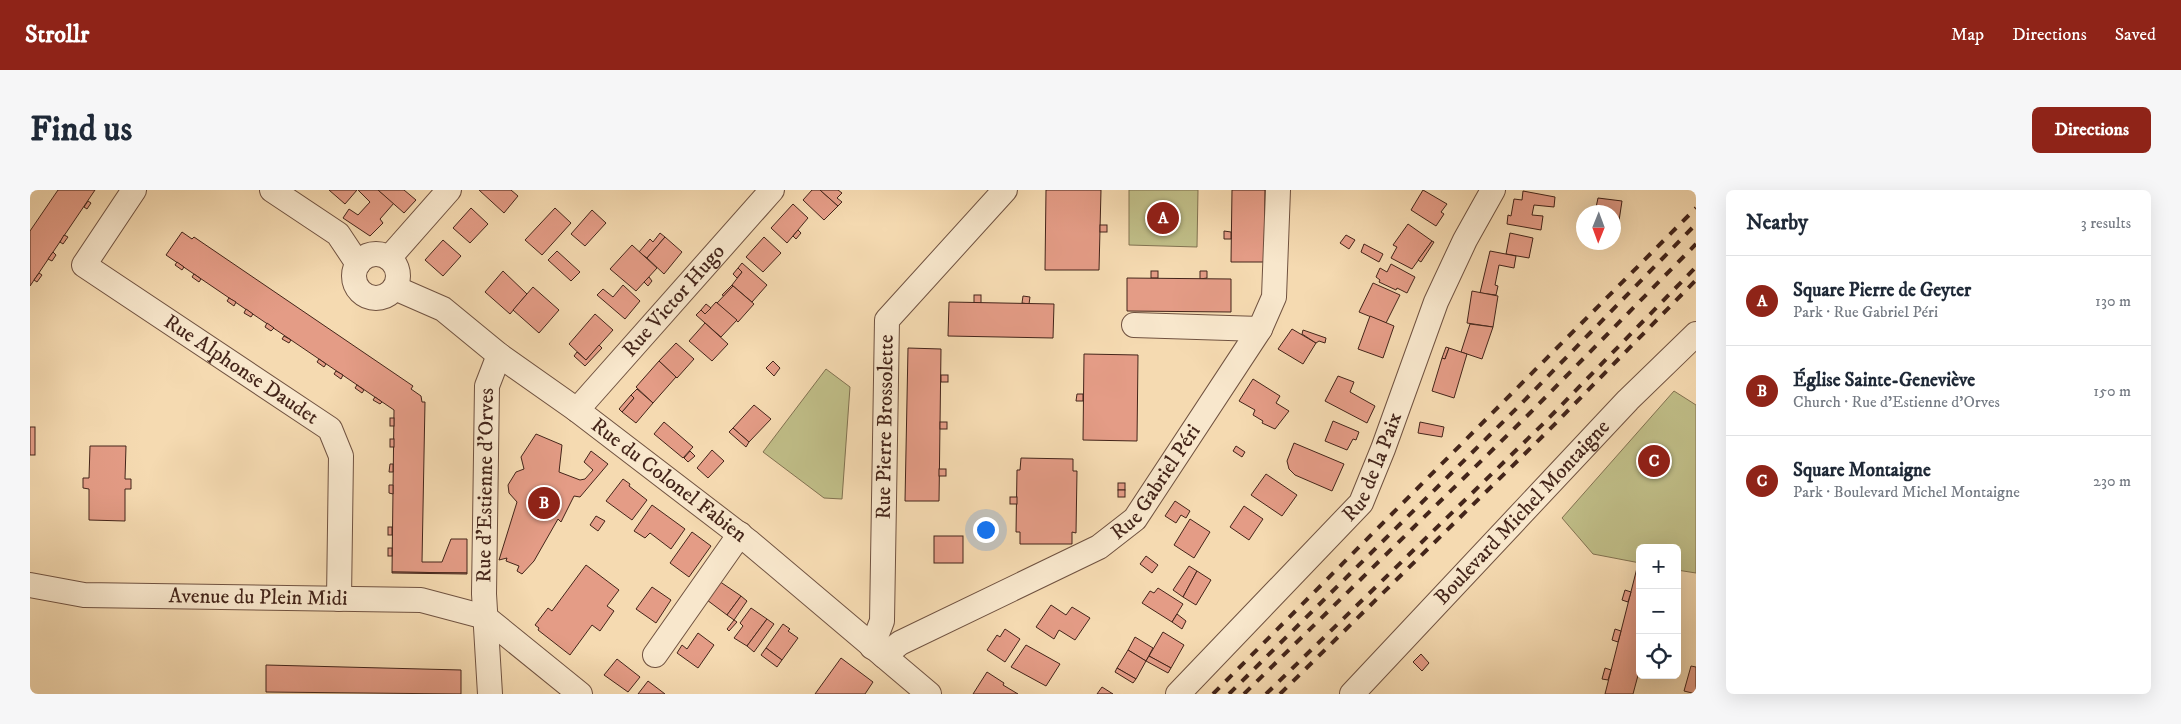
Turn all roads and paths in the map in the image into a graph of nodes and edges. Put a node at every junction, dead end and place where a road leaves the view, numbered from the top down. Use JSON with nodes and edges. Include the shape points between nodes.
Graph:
{"nodes":[{"id":1,"x":134,"y":190,"type":"edge"},
{"id":2,"x":272,"y":190,"type":"edge"},
{"id":3,"x":448,"y":190,"type":"edge"},
{"id":4,"x":772,"y":190,"type":"edge"},
{"id":5,"x":1005,"y":190,"type":"edge"},
{"id":6,"x":1278,"y":190,"type":"edge"},
{"id":7,"x":1493,"y":190,"type":"edge"},
{"id":8,"x":389,"y":258,"type":"junction"},
{"id":9,"x":358,"y":264,"type":"junction"},
{"id":10,"x":394,"y":288,"type":"junction"},
{"id":11,"x":1134,"y":326,"type":"dead end"},
{"id":12,"x":1260,"y":329,"type":"junction"},
{"id":13,"x":1696,"y":334,"type":"edge"},
{"id":14,"x":499,"y":355,"type":"junction"},
{"id":15,"x":577,"y":410,"type":"junction"},
{"id":16,"x":740,"y":534,"type":"junction"},
{"id":17,"x":30,"y":585,"type":"edge"},
{"id":18,"x":339,"y":599,"type":"junction"},
{"id":19,"x":485,"y":617,"type":"junction"},
{"id":20,"x":878,"y":652,"type":"junction"},
{"id":21,"x":655,"y":655,"type":"dead end"},
{"id":22,"x":490,"y":694,"type":"edge"},
{"id":23,"x":580,"y":694,"type":"edge"},
{"id":24,"x":929,"y":694,"type":"edge"},
{"id":25,"x":1178,"y":694,"type":"edge"},
{"id":26,"x":1352,"y":694,"type":"edge"}],
"edges":[{"from":1,"to":18,"type":"street","name":"Rue Alphonse Daudet","via":[[84,265],[330,429],[341,456]]},
{"from":2,"to":9,"type":"street","via":[[338,234]]},
{"from":3,"to":8,"type":"street"},
{"from":4,"to":15,"type":"street","name":"Rue Victor Hugo"},
{"from":5,"to":20,"type":"street","name":"Rue Pierre Brossolette","via":[[887,320],[882,621]]},
{"from":6,"to":12,"type":"street","name":"Rue Gabriel Péri","via":[[1274,297]]},
{"from":7,"to":25,"type":"street","name":"Rue de la Paix","via":[[1464,240],[1436,302],[1361,503]]},
{"from":8,"to":9,"type":"street","via":[[375,254],[362,258]]},
{"from":8,"to":10,"type":"street","via":[[394,262],[398,275]]},
{"from":9,"to":10,"type":"street","via":[[355,282],[362,294],[383,297]]},
{"from":10,"to":14,"type":"street","name":"Rue du Colonel Fabien","via":[[443,309]]},
{"from":11,"to":12,"type":"street"},
{"from":12,"to":20,"type":"street","name":"Rue Gabriel Péri","via":[[1134,519],[1099,547]]},
{"from":13,"to":26,"type":"street","name":"Boulevard Michel Montaigne","via":[[1628,400]]},
{"from":14,"to":15,"type":"street","name":"Rue du Colonel Fabien"},
{"from":14,"to":19,"type":"street","name":"Rue d'Estienne d'Orves","via":[[487,386]]},
{"from":15,"to":16,"type":"street","name":"Rue du Colonel Fabien"},
{"from":16,"to":20,"type":"street","name":"Rue du Colonel Fabien"},
{"from":16,"to":21,"type":"street"},
{"from":17,"to":18,"type":"street","name":"Avenue du Plein Midi","via":[[84,595]]},
{"from":18,"to":19,"type":"street","name":"Avenue du Plein Midi","via":[[420,600]]},
{"from":19,"to":22,"type":"street","name":"Rue d'Estienne d'Orves"},
{"from":19,"to":23,"type":"street"},
{"from":20,"to":24,"type":"street","name":"Rue du Colonel Fabien"}]}
